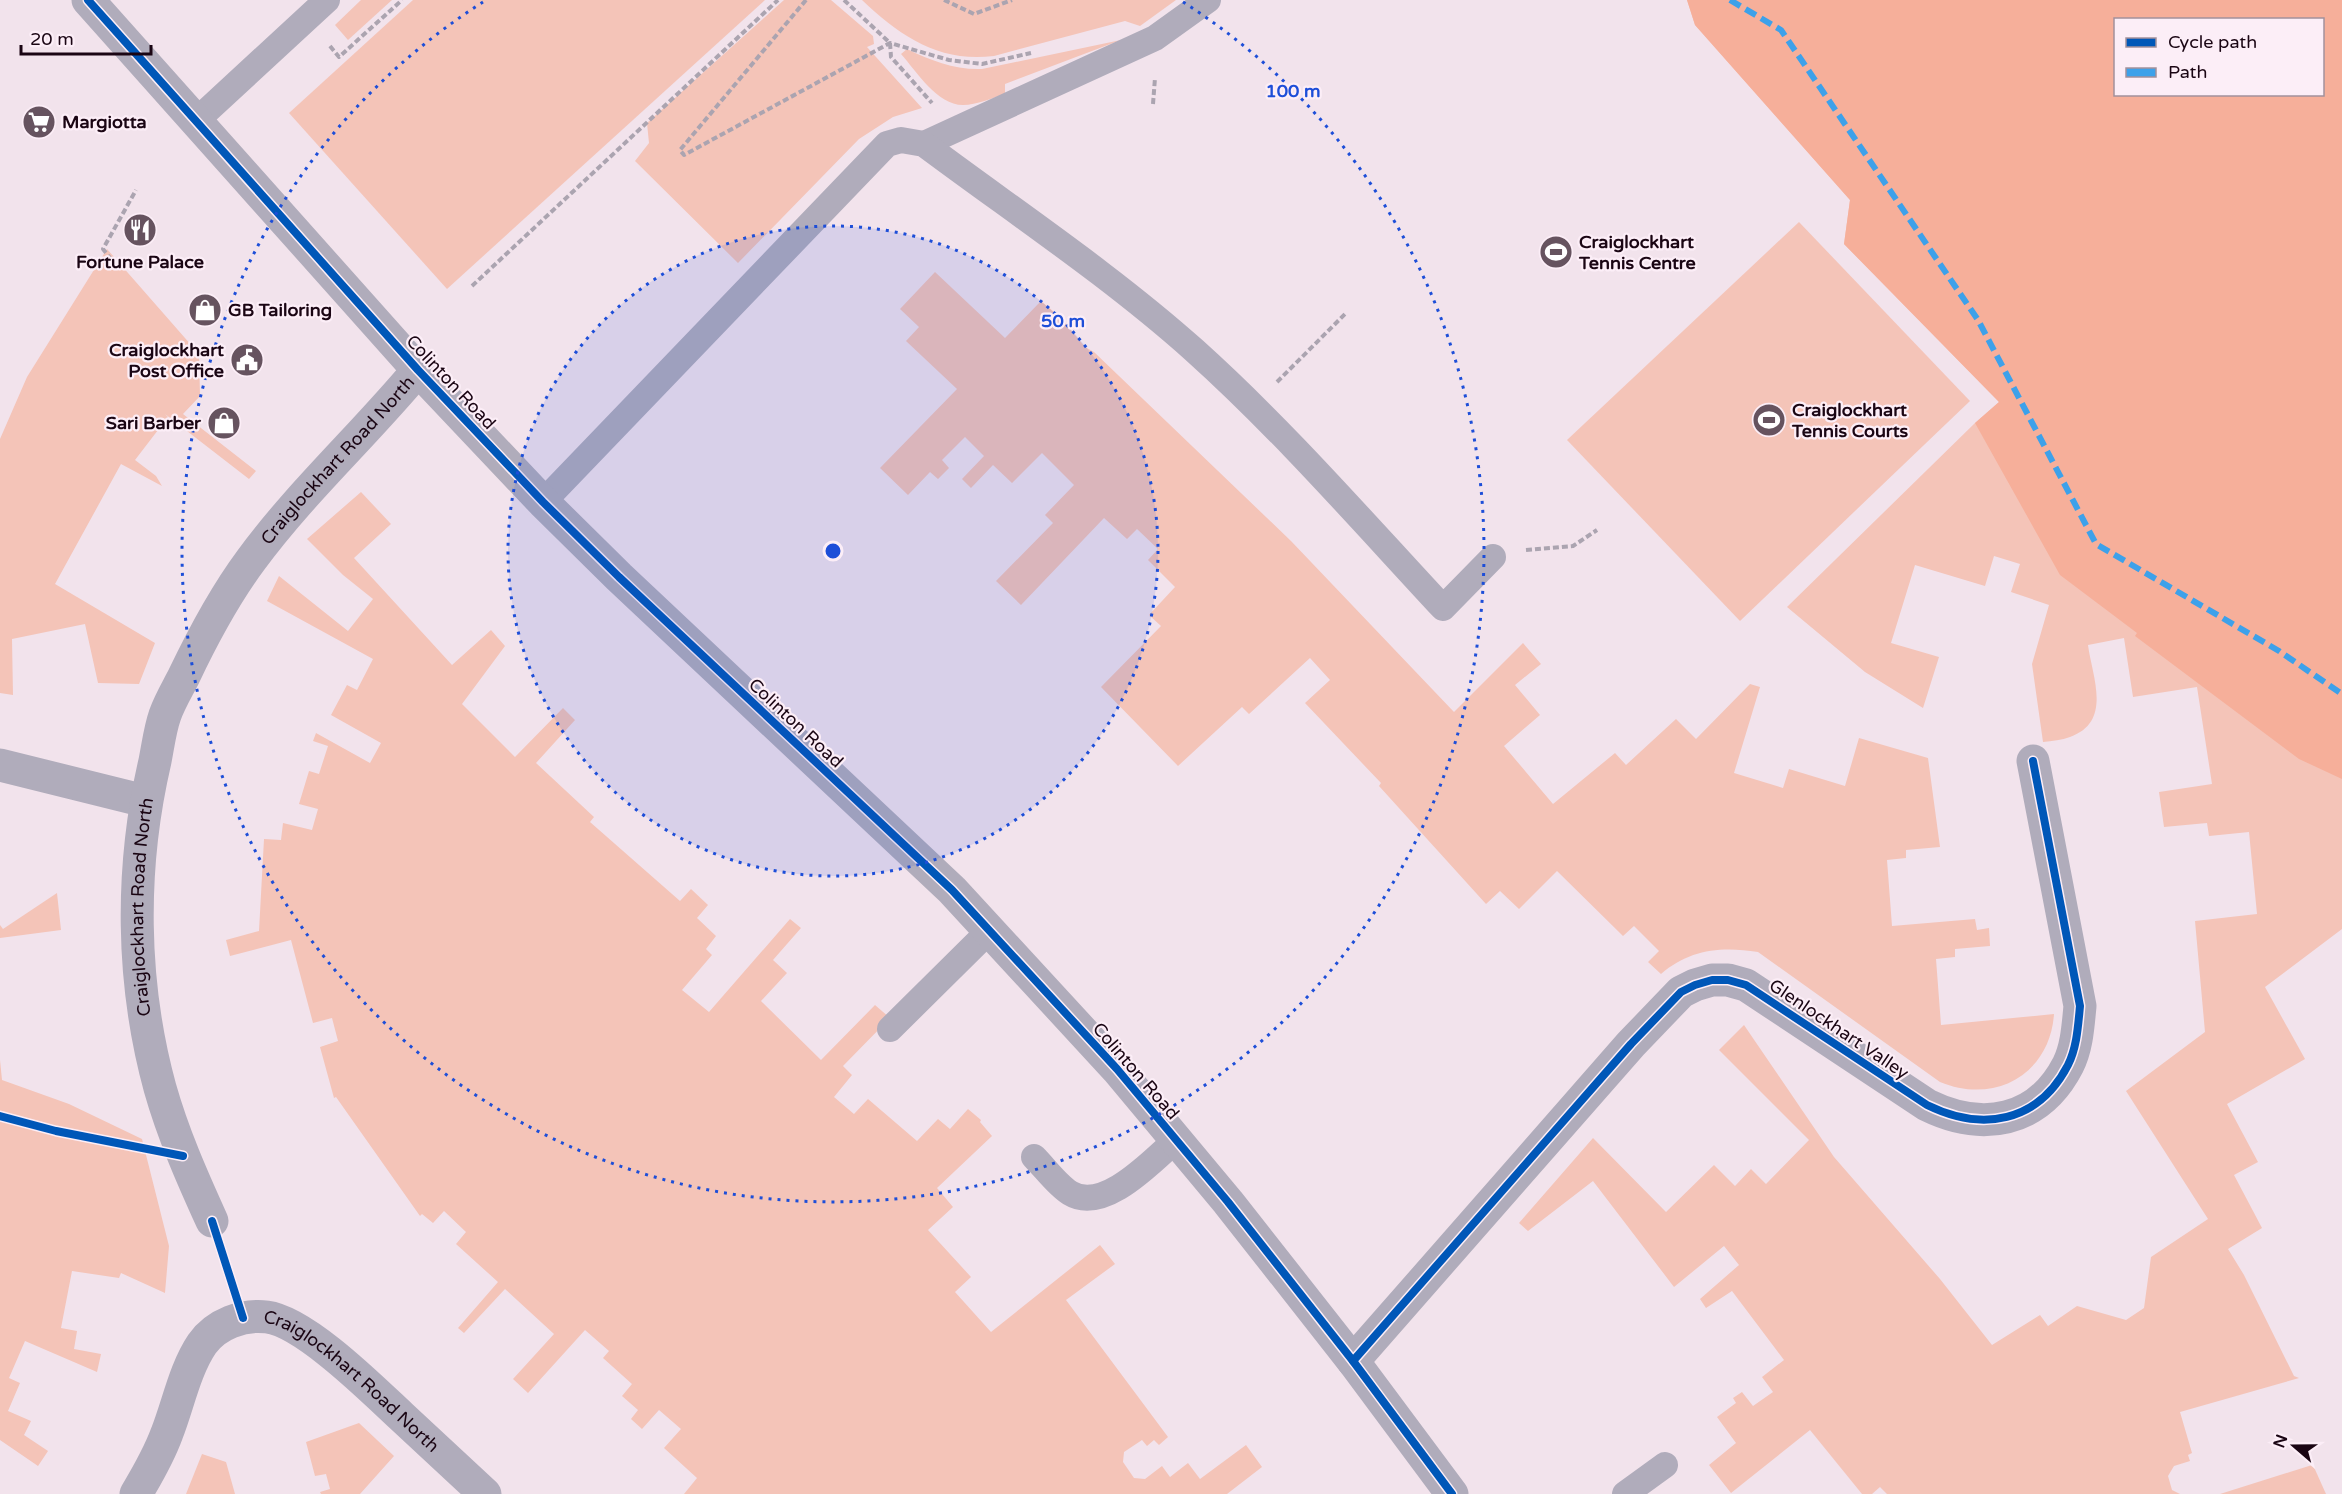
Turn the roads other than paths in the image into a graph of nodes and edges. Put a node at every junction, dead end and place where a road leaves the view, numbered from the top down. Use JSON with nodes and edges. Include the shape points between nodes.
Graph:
{"nodes":[{"id":1,"x":88,"y":0,"type":"edge"},
{"id":2,"x":327,"y":0,"type":"edge"},
{"id":3,"x":1208,"y":0,"type":"edge"},
{"id":4,"x":197,"y":120,"type":"junction"},
{"id":5,"x":924,"y":144,"type":"junction"},
{"id":6,"x":418,"y":370,"type":"junction"},
{"id":7,"x":543,"y":502,"type":"junction"},
{"id":8,"x":1493,"y":557,"type":"road end"},
{"id":9,"x":2033,"y":761,"type":"dead end"},
{"id":10,"x":0,"y":765,"type":"edge"},
{"id":11,"x":146,"y":801,"type":"junction"},
{"id":12,"x":990,"y":930,"type":"junction"},
{"id":13,"x":890,"y":1029,"type":"dead end"},
{"id":14,"x":1176,"y":1140,"type":"junction"},
{"id":15,"x":1035,"y":1156,"type":"dead end"},
{"id":16,"x":212,"y":1221,"type":"dead end"},
{"id":17,"x":1353,"y":1361,"type":"junction"},
{"id":18,"x":1665,"y":1465,"type":"dead end"},
{"id":19,"x":136,"y":1494,"type":"edge"},
{"id":20,"x":485,"y":1494,"type":"edge"},
{"id":21,"x":1452,"y":1494,"type":"edge"},
{"id":22,"x":1626,"y":1494,"type":"edge"}],
"edges":[{"from":1,"to":4,"type":"street","name":"Colinton Road"},
{"from":2,"to":4,"type":"lane"},
{"from":3,"to":5,"type":"lane","via":[[1155,38]]},
{"from":4,"to":6,"type":"street","name":"Colinton Road"},
{"from":5,"to":7,"type":"lane","via":[[901,140],[887,144]]},
{"from":5,"to":8,"type":"lane","via":[[1117,285],[1194,350],[1253,405],[1443,608]]},
{"from":6,"to":7,"type":"street","name":"Colinton Road"},
{"from":6,"to":11,"type":"street","name":"Craiglockhart Road North","via":[[302,495],[249,562],[201,640],[165,715]]},
{"from":7,"to":12,"type":"street","name":"Colinton Road"},
{"from":9,"to":17,"type":"street","name":"Glenlockhart Valley","via":[[2080,1006],[2069,1063],[2043,1098],[2003,1118],[1969,1120],[1948,1116],[1927,1106],[1746,985],[1713,980],[1695,985],[1681,992],[1630,1044]]},
{"from":10,"to":11,"type":"street"},
{"from":11,"to":16,"type":"street","name":"Craiglockhart Road North","via":[[138,873],[138,945],[145,1017],[160,1088],[183,1156]]},
{"from":12,"to":13,"type":"lane"},
{"from":12,"to":14,"type":"street","name":"Colinton Road"},
{"from":14,"to":15,"type":"lane","via":[[1123,1186],[1090,1198],[1068,1193]]},
{"from":14,"to":17,"type":"street","name":"Colinton Road"},
{"from":17,"to":21,"type":"street","name":"Colinton Road"},
{"from":18,"to":22,"type":"lane"},
{"from":19,"to":20,"type":"street","name":"Craiglockhart Road North","via":[[157,1458],[202,1344],[217,1329],[243,1318],[267,1317],[289,1325],[351,1370]]}]}
